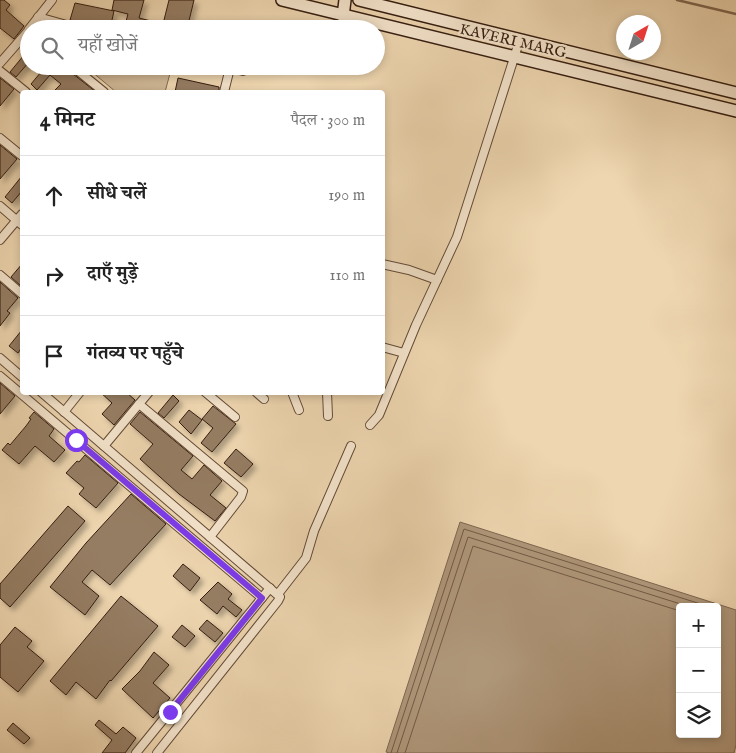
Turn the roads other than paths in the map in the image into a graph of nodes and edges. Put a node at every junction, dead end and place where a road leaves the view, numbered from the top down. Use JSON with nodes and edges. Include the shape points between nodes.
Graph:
{"nodes":[{"id":1,"x":52,"y":0,"type":"edge"},
{"id":2,"x":282,"y":0,"type":"edge"},
{"id":3,"x":345,"y":0,"type":"edge"},
{"id":4,"x":359,"y":0,"type":"edge"},
{"id":5,"x":343,"y":16,"type":"junction"},
{"id":6,"x":38,"y":17,"type":"junction"},
{"id":7,"x":36,"y":20,"type":"edge"},
{"id":8,"x":49,"y":20,"type":"edge"},
{"id":9,"x":360,"y":20,"type":"edge"},
{"id":10,"x":385,"y":26,"type":"edge"},
{"id":11,"x":520,"y":39,"type":"junction"},
{"id":12,"x":20,"y":40,"type":"edge"},
{"id":13,"x":515,"y":57,"type":"junction"},
{"id":14,"x":0,"y":63,"type":"edge"},
{"id":15,"x":0,"y":71,"type":"edge"},
{"id":16,"x":83,"y":75,"type":"edge"},
{"id":17,"x":226,"y":75,"type":"edge"},
{"id":18,"x":24,"y":90,"type":"edge"},
{"id":19,"x":102,"y":90,"type":"edge"},
{"id":20,"x":224,"y":90,"type":"edge"},
{"id":21,"x":736,"y":93,"type":"edge"},
{"id":22,"x":736,"y":111,"type":"edge"},
{"id":23,"x":0,"y":138,"type":"edge"},
{"id":24,"x":20,"y":154,"type":"edge"},
{"id":25,"x":0,"y":206,"type":"edge"},
{"id":26,"x":20,"y":219,"type":"edge"},
{"id":27,"x":20,"y":221,"type":"edge"},
{"id":28,"x":0,"y":240,"type":"edge"},
{"id":29,"x":385,"y":265,"type":"edge"},
{"id":30,"x":0,"y":275,"type":"edge"},
{"id":31,"x":437,"y":280,"type":"junction"},
{"id":32,"x":20,"y":292,"type":"edge"},
{"id":33,"x":385,"y":348,"type":"edge"},
{"id":34,"x":404,"y":352,"type":"junction"},
{"id":35,"x":0,"y":358,"type":"edge"},
{"id":36,"x":20,"y":375,"type":"edge"},
{"id":37,"x":0,"y":376,"type":"edge"},
{"id":38,"x":20,"y":393,"type":"edge"},
{"id":39,"x":22,"y":395,"type":"edge"},
{"id":40,"x":44,"y":395,"type":"edge"},
{"id":41,"x":78,"y":395,"type":"edge"},
{"id":42,"x":146,"y":395,"type":"edge"},
{"id":43,"x":208,"y":395,"type":"edge"},
{"id":44,"x":259,"y":395,"type":"edge"},
{"id":45,"x":293,"y":395,"type":"edge"},
{"id":46,"x":327,"y":395,"type":"edge"},
{"id":47,"x":264,"y":399,"type":"dead end"},
{"id":48,"x":139,"y":404,"type":"junction"},
{"id":49,"x":299,"y":410,"type":"dead end"},
{"id":50,"x":64,"y":412,"type":"junction"},
{"id":51,"x":328,"y":416,"type":"dead end"},
{"id":52,"x":235,"y":418,"type":"dead end"},
{"id":53,"x":370,"y":425,"type":"dead end"},
{"id":54,"x":104,"y":446,"type":"junction"},
{"id":55,"x":351,"y":446,"type":"dead end"},
{"id":56,"x":210,"y":537,"type":"junction"},
{"id":57,"x":270,"y":588,"type":"junction"},
{"id":58,"x":262,"y":598,"type":"junction"},
{"id":59,"x":278,"y":598,"type":"junction"},
{"id":60,"x":136,"y":753,"type":"edge"},
{"id":61,"x":156,"y":753,"type":"edge"}],
"edges":[{"from":1,"to":6,"type":"street"},
{"from":2,"to":5,"type":"street","name":"KAVERI MARG"},
{"from":3,"to":5,"type":"street"},
{"from":4,"to":11,"type":"street","name":"KAVERI MARG"},
{"from":5,"to":9,"type":"street","name":"KAVERI MARG"},
{"from":6,"to":7,"type":"street"},
{"from":6,"to":8,"type":"street"},
{"from":10,"to":13,"type":"street","name":"KAVERI MARG"},
{"from":11,"to":13,"type":"street"},
{"from":11,"to":21,"type":"street","name":"KAVERI MARG"},
{"from":12,"to":14,"type":"street"},
{"from":13,"to":22,"type":"street","name":"KAVERI MARG"},
{"from":13,"to":31,"type":"street","via":[[459,231]]},
{"from":15,"to":18,"type":"street"},
{"from":16,"to":19,"type":"street"},
{"from":17,"to":20,"type":"street"},
{"from":23,"to":24,"type":"street"},
{"from":25,"to":26,"type":"street"},
{"from":27,"to":28,"type":"street"},
{"from":29,"to":31,"type":"street"},
{"from":30,"to":32,"type":"street"},
{"from":31,"to":34,"type":"street"},
{"from":33,"to":34,"type":"street"},
{"from":34,"to":53,"type":"street","via":[[378,416]]},
{"from":35,"to":36,"type":"street"},
{"from":37,"to":38,"type":"street"},
{"from":39,"to":58,"type":"street"},
{"from":40,"to":50,"type":"street"},
{"from":41,"to":50,"type":"street"},
{"from":42,"to":48,"type":"street"},
{"from":43,"to":52,"type":"street"},
{"from":44,"to":47,"type":"street"},
{"from":45,"to":49,"type":"street"},
{"from":46,"to":51,"type":"street"},
{"from":48,"to":54,"type":"street"},
{"from":48,"to":56,"type":"street","via":[[243,491],[242,498]]},
{"from":50,"to":54,"type":"street"},
{"from":54,"to":56,"type":"street"},
{"from":55,"to":59,"type":"street","via":[[314,530],[306,558]]},
{"from":56,"to":57,"type":"street"},
{"from":57,"to":58,"type":"street"},
{"from":57,"to":59,"type":"street"},
{"from":58,"to":60,"type":"street"},
{"from":59,"to":61,"type":"street"}]}
